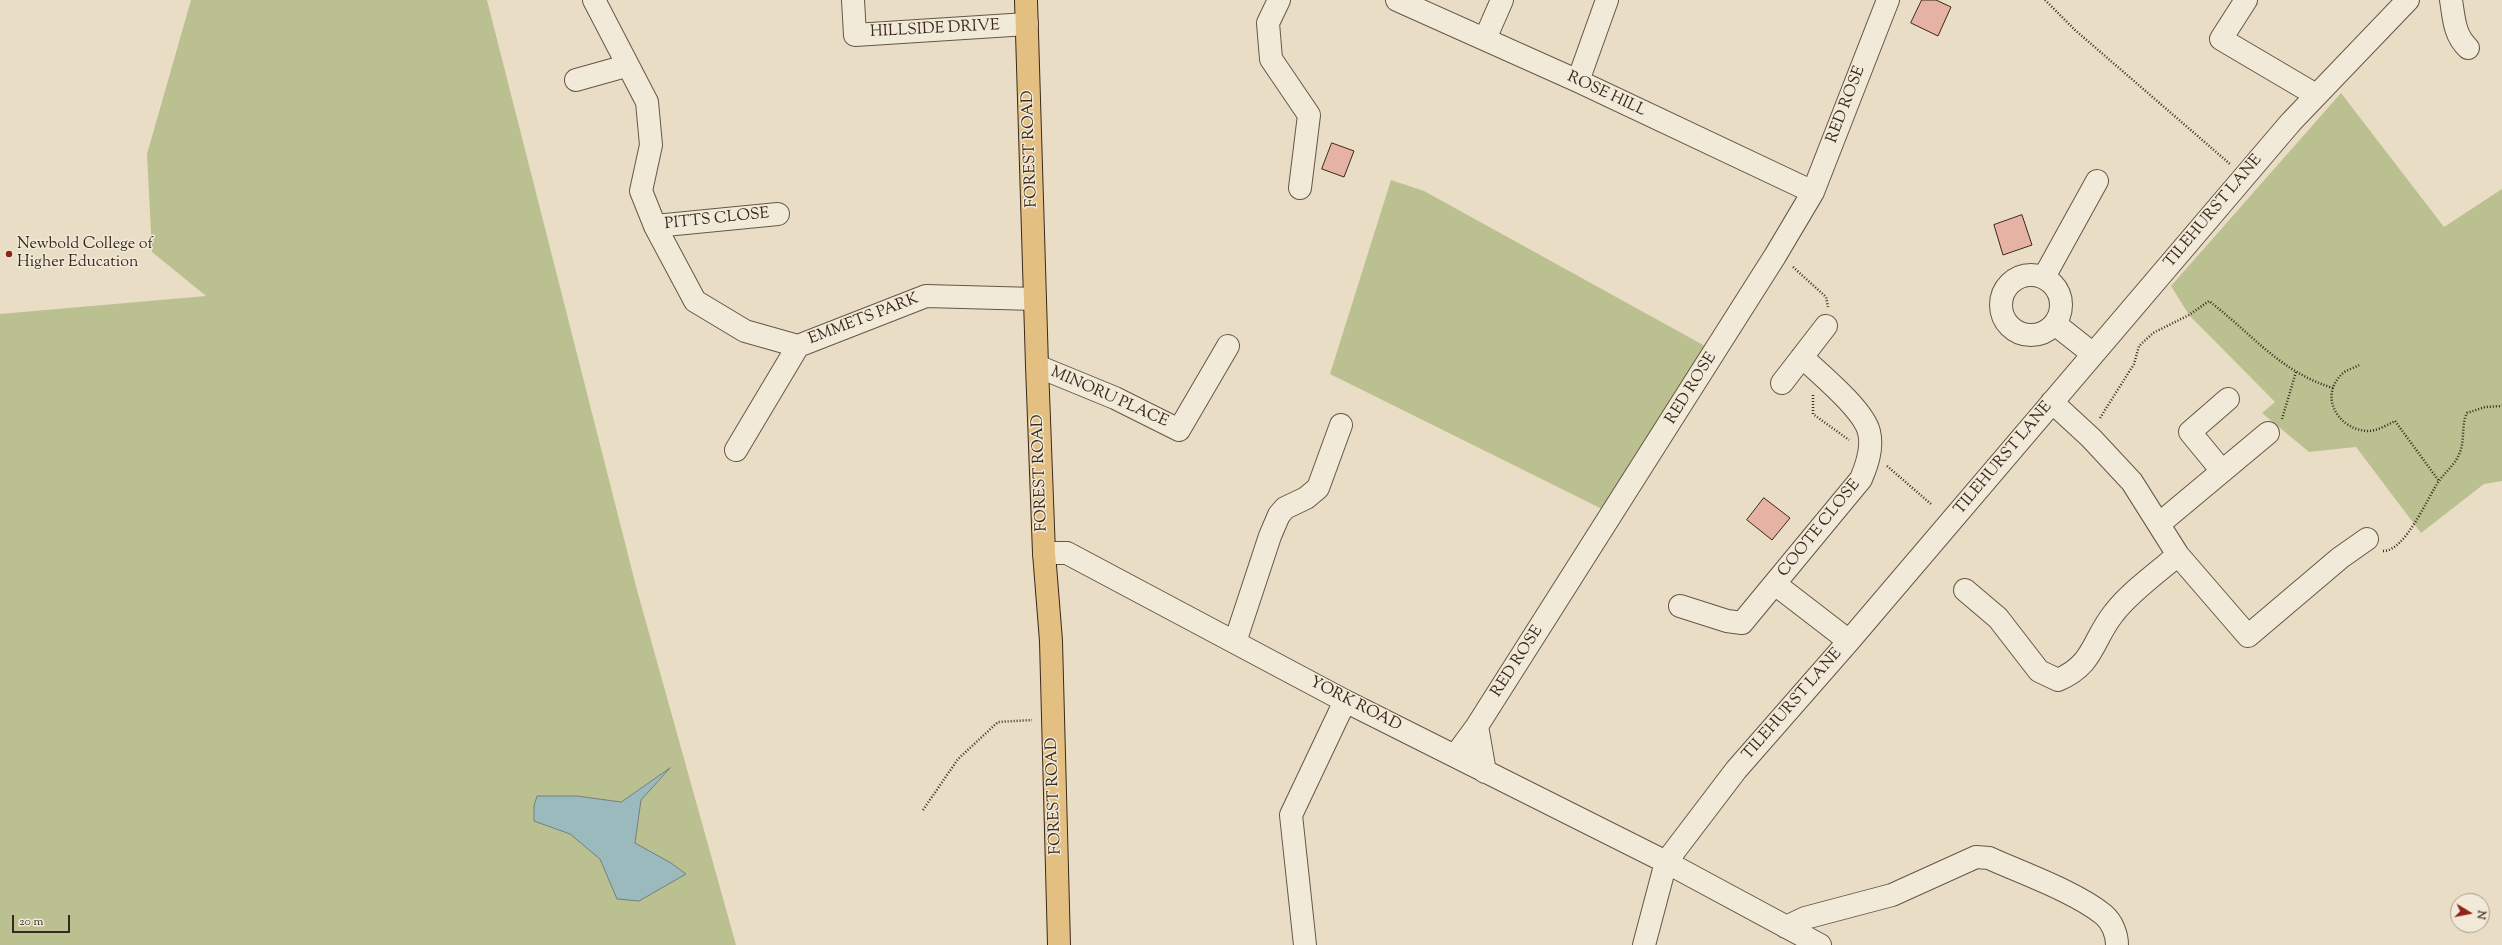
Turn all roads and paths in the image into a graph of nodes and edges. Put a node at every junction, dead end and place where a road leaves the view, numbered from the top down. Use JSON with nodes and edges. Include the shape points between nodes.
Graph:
{"nodes":[{"id":1,"x":594,"y":0,"type":"edge"},
{"id":2,"x":853,"y":0,"type":"edge"},
{"id":3,"x":1026,"y":0,"type":"edge"},
{"id":4,"x":1279,"y":0,"type":"edge"},
{"id":5,"x":1397,"y":0,"type":"edge"},
{"id":6,"x":1502,"y":0,"type":"edge"},
{"id":7,"x":1607,"y":0,"type":"edge"},
{"id":8,"x":1888,"y":0,"type":"edge"},
{"id":9,"x":2045,"y":0,"type":"edge"},
{"id":10,"x":2246,"y":0,"type":"edge"},
{"id":11,"x":2408,"y":0,"type":"edge"},
{"id":12,"x":2451,"y":0,"type":"edge"},
{"id":13,"x":1027,"y":24,"type":"junction"},
{"id":14,"x":1485,"y":39,"type":"junction"},
{"id":15,"x":2468,"y":48,"type":"dead end"},
{"id":16,"x":626,"y":66,"type":"junction"},
{"id":17,"x":576,"y":80,"type":"dead end"},
{"id":18,"x":1578,"y":81,"type":"junction"},
{"id":19,"x":2316,"y":95,"type":"junction"},
{"id":20,"x":2244,"y":176,"type":"junction"},
{"id":21,"x":2096,"y":181,"type":"dead end"},
{"id":22,"x":1300,"y":188,"type":"dead end"},
{"id":23,"x":1813,"y":192,"type":"junction"},
{"id":24,"x":778,"y":214,"type":"dead end"},
{"id":25,"x":656,"y":226,"type":"junction"},
{"id":26,"x":1776,"y":256,"type":"junction"},
{"id":27,"x":2044,"y":278,"type":"junction"},
{"id":28,"x":1035,"y":299,"type":"junction"},
{"id":29,"x":2055,"y":324,"type":"junction"},
{"id":30,"x":1826,"y":326,"type":"joint"},
{"id":31,"x":798,"y":346,"type":"junction"},
{"id":32,"x":1228,"y":346,"type":"dead end"},
{"id":33,"x":2093,"y":354,"type":"junction"},
{"id":34,"x":1802,"y":357,"type":"junction"},
{"id":35,"x":1037,"y":366,"type":"junction"},
{"id":36,"x":2359,"y":366,"type":"dead end"},
{"id":37,"x":2296,"y":372,"type":"junction"},
{"id":38,"x":1782,"y":383,"type":"dead end"},
{"id":39,"x":2332,"y":388,"type":"junction"},
{"id":40,"x":1813,"y":391,"type":"dead end"},
{"id":41,"x":2228,"y":399,"type":"dead end"},
{"id":42,"x":2052,"y":402,"type":"junction"},
{"id":43,"x":2502,"y":406,"type":"edge"},
{"id":44,"x":1341,"y":425,"type":"dead end"},
{"id":45,"x":2268,"y":432,"type":"joint"},
{"id":46,"x":2091,"y":438,"type":"junction"},
{"id":47,"x":1854,"y":444,"type":"dead end"},
{"id":48,"x":736,"y":450,"type":"dead end"},
{"id":49,"x":1884,"y":463,"type":"dead end"},
{"id":50,"x":2222,"y":471,"type":"junction"},
{"id":51,"x":2439,"y":481,"type":"junction"},
{"id":52,"x":1931,"y":504,"type":"dead end"},
{"id":53,"x":2159,"y":524,"type":"junction"},
{"id":54,"x":2367,"y":539,"type":"joint"},
{"id":55,"x":1044,"y":553,"type":"junction"},
{"id":56,"x":2178,"y":555,"type":"junction"},
{"id":57,"x":1775,"y":584,"type":"junction"},
{"id":58,"x":1965,"y":590,"type":"dead end"},
{"id":59,"x":1680,"y":606,"type":"dead end"},
{"id":60,"x":1849,"y":641,"type":"junction"},
{"id":61,"x":1235,"y":642,"type":"junction"},
{"id":62,"x":1345,"y":701,"type":"junction"},
{"id":63,"x":1053,"y":720,"type":"junction"},
{"id":64,"x":1477,"y":726,"type":"junction"},
{"id":65,"x":1455,"y":756,"type":"junction"},
{"id":66,"x":1485,"y":772,"type":"junction"},
{"id":67,"x":923,"y":810,"type":"dead end"},
{"id":68,"x":1666,"y":862,"type":"junction"},
{"id":69,"x":1786,"y":927,"type":"junction"},
{"id":70,"x":1059,"y":945,"type":"edge"},
{"id":71,"x":1305,"y":945,"type":"edge"},
{"id":72,"x":1644,"y":945,"type":"edge"},
{"id":73,"x":1820,"y":945,"type":"edge"},
{"id":74,"x":2117,"y":945,"type":"edge"}],
"edges":[{"from":1,"to":16,"type":"street","name":"EMMETS PARK"},
{"from":2,"to":13,"type":"street","name":"HILLSIDE DRIVE","via":[[855,35]]},
{"from":3,"to":13,"type":"main road","name":"FOREST ROAD"},
{"from":4,"to":22,"type":"street","via":[[1268,23],[1271,59],[1309,115]]},
{"from":5,"to":14,"type":"street","name":"ROSE HILL"},
{"from":6,"to":14,"type":"street"},
{"from":7,"to":18,"type":"street"},
{"from":8,"to":23,"type":"street","name":"RED ROSE"},
{"from":9,"to":20,"type":"path","via":[[2075,30]]},
{"from":10,"to":19,"type":"street","via":[[2221,39]]},
{"from":11,"to":19,"type":"street","name":"TILEHURST LANE"},
{"from":12,"to":15,"type":"street","via":[[2460,41]]},
{"from":13,"to":28,"type":"main road","name":"FOREST ROAD"},
{"from":14,"to":18,"type":"street","name":"ROSE HILL"},
{"from":16,"to":17,"type":"street"},
{"from":16,"to":25,"type":"street","name":"EMMETS PARK","via":[[647,102],[651,145],[641,191]]},
{"from":18,"to":23,"type":"street","name":"ROSE HILL"},
{"from":19,"to":20,"type":"street","name":"TILEHURST LANE"},
{"from":20,"to":33,"type":"street","name":"TILEHURST LANE"},
{"from":21,"to":27,"type":"street"},
{"from":23,"to":26,"type":"street","name":"RED ROSE"},
{"from":24,"to":25,"type":"street","name":"PITTS CLOSE"},
{"from":25,"to":31,"type":"street","name":"EMMETS PARK","via":[[695,301],[745,330]]},
{"from":26,"to":30,"type":"path","via":[[1795,269],[1826,298],[1828,305],[1823,317]]},
{"from":26,"to":64,"type":"street","name":"RED ROSE"},
{"from":27,"to":29,"type":"street","via":[[2052,282],[2061,298],[2062,307]]},
{"from":27,"to":29,"type":"street","via":[[2024,276],[2010,284],[2002,297],[2004,318],[2009,326],[2028,336],[2038,335]]},
{"from":28,"to":31,"type":"street","name":"EMMETS PARK","via":[[926,296]]},
{"from":28,"to":35,"type":"main road","name":"FOREST ROAD"},
{"from":29,"to":33,"type":"street"},
{"from":30,"to":34,"type":"street"},
{"from":31,"to":48,"type":"street"},
{"from":32,"to":35,"type":"street","name":"MINORU PLACE","via":[[1179,430],[1115,398]]},
{"from":33,"to":42,"type":"street","name":"TILEHURST LANE"},
{"from":34,"to":38,"type":"street"},
{"from":34,"to":57,"type":"street","name":"COOTE CLOSE","via":[[1851,403],[1869,431],[1869,461],[1861,479]]},
{"from":35,"to":55,"type":"main road","name":"FOREST ROAD"},
{"from":36,"to":39,"type":"path","via":[[2342,374]]},
{"from":37,"to":39,"type":"path"},
{"from":37,"to":45,"type":"path","via":[[2280,424]]},
{"from":37,"to":46,"type":"path","via":[[2276,360],[2210,301],[2153,333],[2139,346],[2134,364],[2096,424]]},
{"from":39,"to":51,"type":"path","via":[[2332,405],[2343,421],[2356,429],[2370,431],[2395,421]]},
{"from":40,"to":47,"type":"path","via":[[1813,414]]},
{"from":41,"to":50,"type":"street","via":[[2190,432]]},
{"from":42,"to":46,"type":"street"},
{"from":42,"to":60,"type":"street","name":"TILEHURST LANE"},
{"from":43,"to":51,"type":"path","via":[[2485,407],[2467,413],[2463,421],[2461,451]]},
{"from":44,"to":61,"type":"street","via":[[1318,488],[1306,498],[1285,508],[1279,516]]},
{"from":45,"to":50,"type":"street"},
{"from":46,"to":53,"type":"street","via":[[2132,482]]},
{"from":49,"to":52,"type":"path"},
{"from":50,"to":53,"type":"street"},
{"from":51,"to":54,"type":"path","via":[[2399,544],[2386,551],[2373,550]]},
{"from":53,"to":56,"type":"street"},
{"from":54,"to":56,"type":"street","via":[[2340,558],[2248,636]]},
{"from":55,"to":61,"type":"street","name":"YORK ROAD","via":[[1067,553]]},
{"from":55,"to":63,"type":"main road","name":"FOREST ROAD","via":[[1051,641]]},
{"from":56,"to":58,"type":"street","via":[[2114,613],[2088,660],[2068,676],[2058,680],[2039,671],[1998,618]]},
{"from":57,"to":59,"type":"street","name":"COOTE CLOSE","via":[[1742,623],[1727,621]]},
{"from":57,"to":60,"type":"street","name":"COOTE CLOSE"},
{"from":60,"to":68,"type":"street","name":"TILEHURST LANE","via":[[1736,770]]},
{"from":61,"to":62,"type":"street","name":"YORK ROAD"},
{"from":62,"to":65,"type":"street","name":"YORK ROAD"},
{"from":62,"to":71,"type":"street","via":[[1291,815]]},
{"from":63,"to":67,"type":"path","via":[[998,722],[958,759]]},
{"from":63,"to":70,"type":"main road","name":"FOREST ROAD"},
{"from":64,"to":65,"type":"street","name":"RED ROSE"},
{"from":64,"to":66,"type":"street"},
{"from":65,"to":66,"type":"street","name":"YORK ROAD"},
{"from":66,"to":68,"type":"street","name":"YORK ROAD"},
{"from":68,"to":69,"type":"street","name":"YORK ROAD"},
{"from":68,"to":72,"type":"street","name":"TILEHURST LANE"},
{"from":69,"to":73,"type":"street","name":"YORK ROAD"},
{"from":69,"to":74,"type":"street","via":[[1805,918],[1892,895],[1976,857],[1989,858],[2064,891],[2104,915],[2113,926]]}]}
